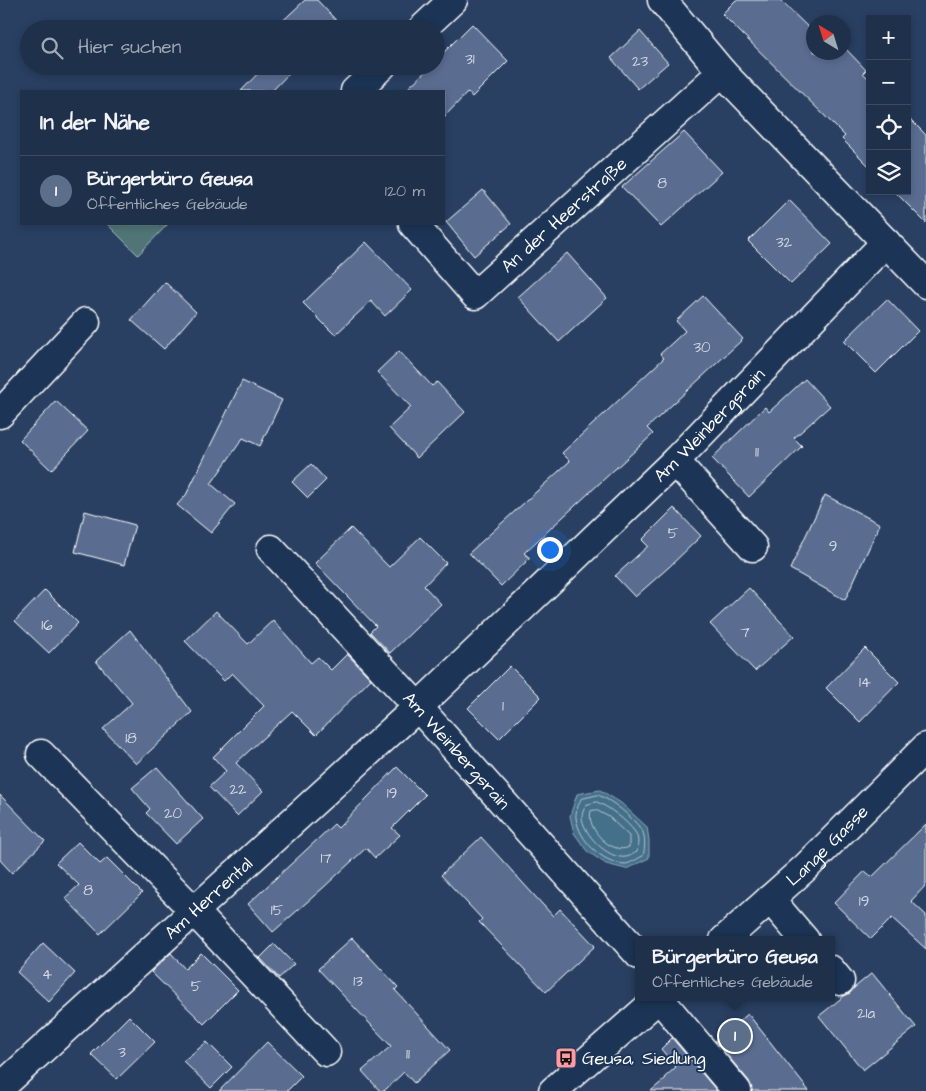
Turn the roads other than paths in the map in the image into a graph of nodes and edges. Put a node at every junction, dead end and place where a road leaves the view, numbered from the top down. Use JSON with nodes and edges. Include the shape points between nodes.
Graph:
{"nodes":[{"id":1,"x":452,"y":0,"type":"edge"},
{"id":2,"x":662,"y":0,"type":"edge"},
{"id":3,"x":431,"y":20,"type":"edge"},
{"id":4,"x":722,"y":72,"type":"junction"},
{"id":5,"x":372,"y":75,"type":"edge"},
{"id":6,"x":356,"y":90,"type":"edge"},
{"id":7,"x":414,"y":225,"type":"edge"},
{"id":8,"x":886,"y":242,"type":"junction"},
{"id":9,"x":926,"y":284,"type":"edge"},
{"id":10,"x":86,"y":322,"type":"dead end"},
{"id":11,"x":0,"y":414,"type":"edge"},
{"id":12,"x":675,"y":461,"type":"junction"},
{"id":13,"x":754,"y":547,"type":"dead end"},
{"id":14,"x":271,"y":548,"type":"dead end"},
{"id":15,"x":418,"y":706,"type":"junction"},
{"id":16,"x":926,"y":747,"type":"edge"},
{"id":17,"x":41,"y":754,"type":"dead end"},
{"id":18,"x":770,"y":899,"type":"junction"},
{"id":19,"x":194,"y":911,"type":"junction"},
{"id":20,"x":728,"y":936,"type":"edge"},
{"id":21,"x":802,"y":936,"type":"edge"},
{"id":22,"x":635,"y":950,"type":"edge"},
{"id":23,"x":656,"y":1001,"type":"edge"},
{"id":24,"x":662,"y":1001,"type":"edge"},
{"id":25,"x":326,"y":1052,"type":"dead end"},
{"id":26,"x":0,"y":1088,"type":"edge"},
{"id":27,"x":553,"y":1091,"type":"edge"},
{"id":28,"x":737,"y":1091,"type":"edge"}],
"edges":[{"from":1,"to":3,"type":"street"},
{"from":2,"to":4,"type":"street"},
{"from":4,"to":7,"type":"street","name":"An der Heerstraße","via":[[475,294]]},
{"from":4,"to":8,"type":"street"},
{"from":5,"to":6,"type":"street"},
{"from":8,"to":9,"type":"street"},
{"from":8,"to":12,"type":"street","name":"Am Weinbergsrain"},
{"from":10,"to":11,"type":"street"},
{"from":12,"to":13,"type":"street"},
{"from":12,"to":15,"type":"street","name":"Am Weinbergsrain"},
{"from":14,"to":15,"type":"street","name":"Am Weinbergsrain"},
{"from":15,"to":19,"type":"street","name":"Am Herrental"},
{"from":15,"to":22,"type":"street","name":"Am Weinbergsrain"},
{"from":16,"to":18,"type":"street","name":"Lange Gasse"},
{"from":17,"to":19,"type":"street"},
{"from":18,"to":20,"type":"street","name":"Lange Gasse"},
{"from":18,"to":21,"type":"street"},
{"from":19,"to":25,"type":"street"},
{"from":19,"to":26,"type":"street","name":"Am Herrental"},
{"from":23,"to":27,"type":"street"},
{"from":24,"to":28,"type":"street"}]}
